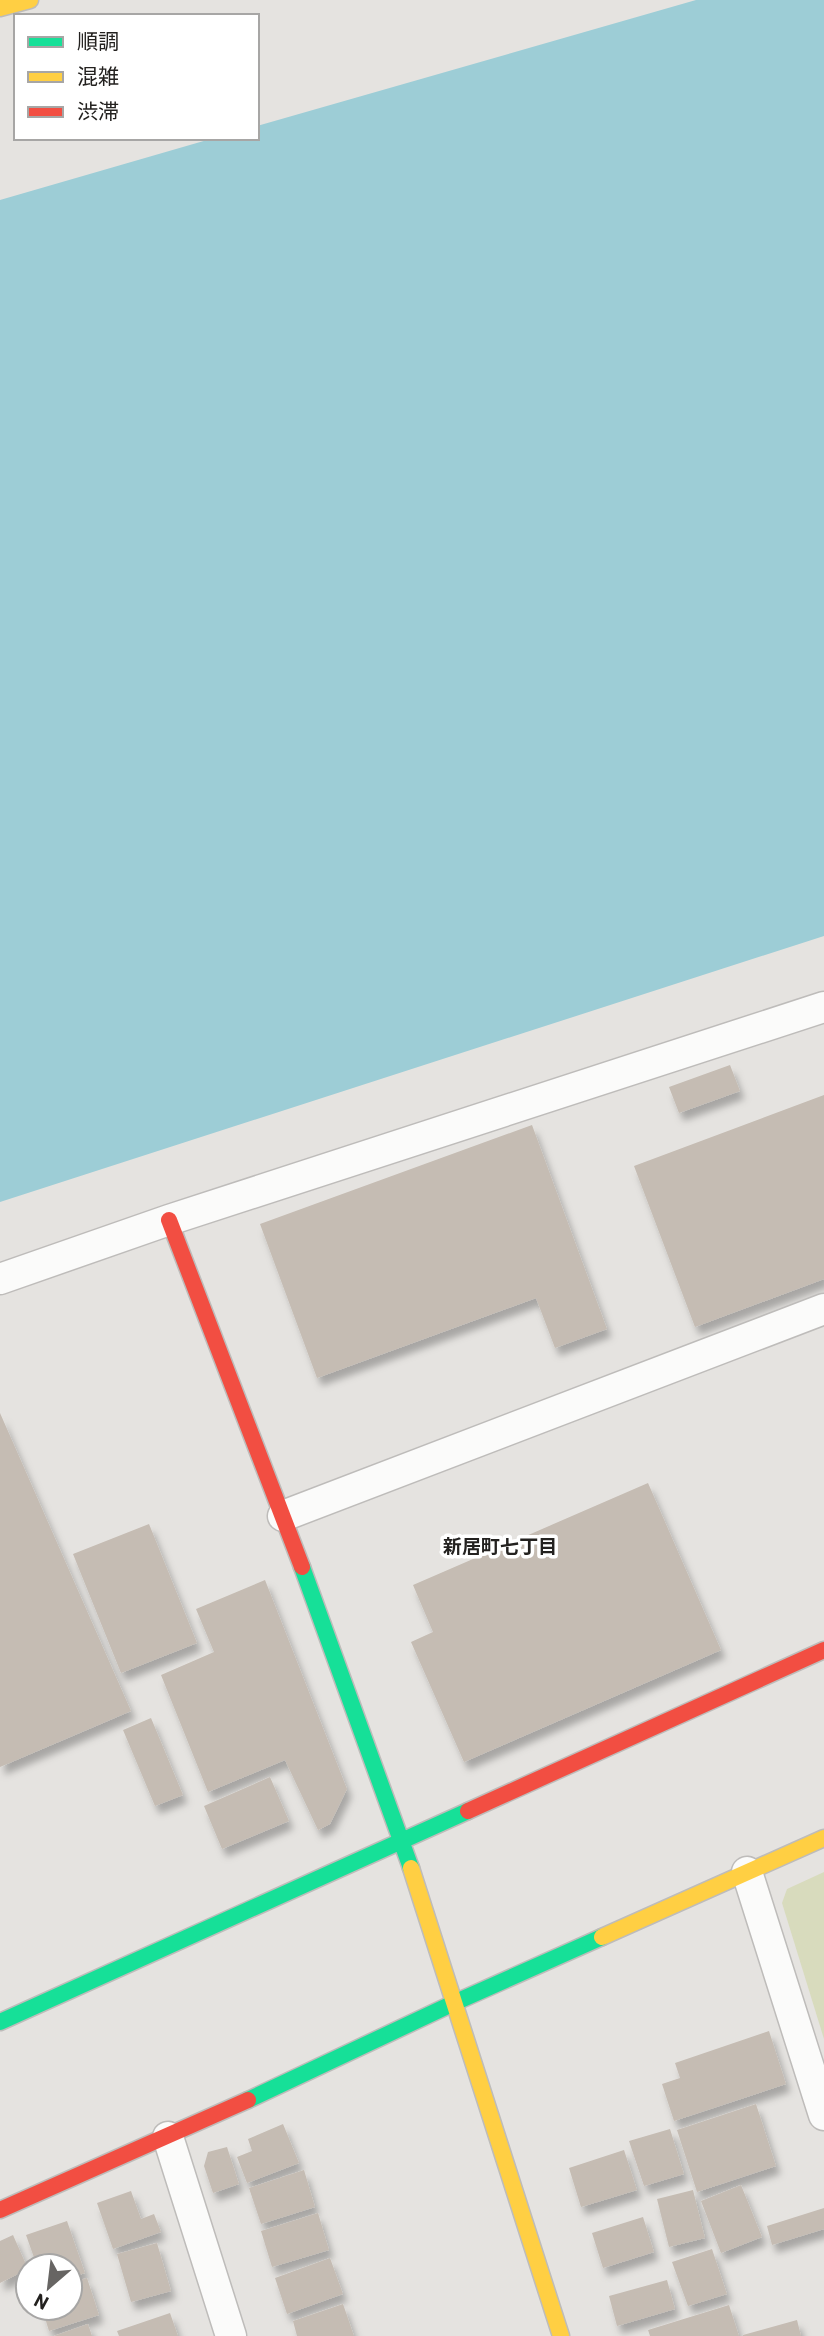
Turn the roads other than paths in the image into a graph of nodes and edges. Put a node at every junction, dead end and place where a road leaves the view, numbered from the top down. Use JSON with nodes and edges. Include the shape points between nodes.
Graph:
{"nodes":[{"id":1,"x":30,"y":0,"type":"edge"},
{"id":2,"x":0,"y":8,"type":"edge"},
{"id":3,"x":824,"y":1007,"type":"edge"},
{"id":4,"x":169,"y":1220,"type":"junction"},
{"id":5,"x":0,"y":1279,"type":"edge"},
{"id":6,"x":824,"y":1309,"type":"edge"},
{"id":7,"x":283,"y":1516,"type":"junction"},
{"id":8,"x":824,"y":1650,"type":"edge"},
{"id":9,"x":824,"y":1838,"type":"edge"},
{"id":10,"x":402,"y":1842,"type":"junction"},
{"id":11,"x":747,"y":1872,"type":"junction"},
{"id":12,"x":456,"y":2002,"type":"junction"},
{"id":13,"x":0,"y":2022,"type":"edge"},
{"id":14,"x":824,"y":2115,"type":"edge"},
{"id":15,"x":168,"y":2137,"type":"junction"},
{"id":16,"x":0,"y":2210,"type":"edge"},
{"id":17,"x":231,"y":2336,"type":"edge"},
{"id":18,"x":561,"y":2336,"type":"edge"}],
"edges":[{"from":1,"to":2,"type":"street"},
{"from":3,"to":4,"type":"street"},
{"from":4,"to":5,"type":"street"},
{"from":4,"to":7,"type":"street"},
{"from":6,"to":7,"type":"street"},
{"from":7,"to":10,"type":"street"},
{"from":8,"to":10,"type":"street"},
{"from":9,"to":11,"type":"street"},
{"from":10,"to":12,"type":"street"},
{"from":10,"to":13,"type":"street"},
{"from":11,"to":12,"type":"street"},
{"from":11,"to":14,"type":"street"},
{"from":12,"to":15,"type":"street"},
{"from":12,"to":18,"type":"street"},
{"from":15,"to":16,"type":"street"},
{"from":15,"to":17,"type":"street"}]}
